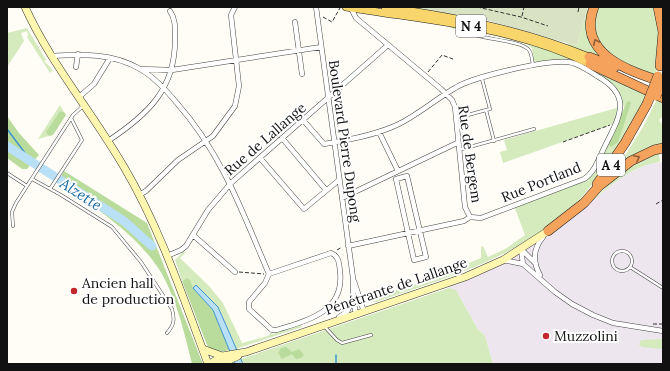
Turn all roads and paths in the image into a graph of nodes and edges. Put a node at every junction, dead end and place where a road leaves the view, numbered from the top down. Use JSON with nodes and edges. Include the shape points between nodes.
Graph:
{"nodes":[{"id":1,"x":25,"y":7,"type":"edge"},
{"id":2,"x":235,"y":7,"type":"edge"},
{"id":3,"x":316,"y":7,"type":"edge"},
{"id":4,"x":340,"y":7,"type":"edge"},
{"id":5,"x":350,"y":7,"type":"edge"},
{"id":6,"x":385,"y":7,"type":"edge"},
{"id":7,"x":477,"y":7,"type":"edge"},
{"id":8,"x":524,"y":7,"type":"edge"},
{"id":9,"x":579,"y":7,"type":"edge"},
{"id":10,"x":594,"y":7,"type":"edge"},
{"id":11,"x":658,"y":7,"type":"edge"},
{"id":12,"x":170,"y":10,"type":"dead end"},
{"id":13,"x":578,"y":12,"type":"dead end"},
{"id":14,"x":317,"y":14,"type":"junction"},
{"id":15,"x":522,"y":17,"type":"junction"},
{"id":16,"x":295,"y":22,"type":"dead end"},
{"id":17,"x":466,"y":22,"type":"junction"},
{"id":18,"x":548,"y":26,"type":"dead end"},
{"id":19,"x":524,"y":39,"type":"junction"},
{"id":20,"x":388,"y":45,"type":"junction"},
{"id":21,"x":321,"y":47,"type":"junction"},
{"id":22,"x":567,"y":48,"type":"junction"},
{"id":23,"x":299,"y":50,"type":"junction"},
{"id":24,"x":78,"y":54,"type":"junction"},
{"id":25,"x":52,"y":56,"type":"junction"},
{"id":26,"x":110,"y":58,"type":"junction"},
{"id":27,"x":236,"y":60,"type":"junction"},
{"id":28,"x":453,"y":60,"type":"dead end"},
{"id":29,"x":590,"y":60,"type":"junction"},
{"id":30,"x":662,"y":62,"type":"edge"},
{"id":31,"x":574,"y":63,"type":"junction"},
{"id":32,"x":533,"y":66,"type":"junction"},
{"id":33,"x":76,"y":67,"type":"dead end"},
{"id":34,"x":140,"y":69,"type":"junction"},
{"id":35,"x":172,"y":70,"type":"junction"},
{"id":36,"x":302,"y":74,"type":"dead end"},
{"id":37,"x":425,"y":76,"type":"junction"},
{"id":38,"x":482,"y":79,"type":"junction"},
{"id":39,"x":662,"y":81,"type":"edge"},
{"id":40,"x":165,"y":89,"type":"junction"},
{"id":41,"x":447,"y":94,"type":"junction"},
{"id":42,"x":79,"y":97,"type":"junction"},
{"id":43,"x":328,"y":98,"type":"junction"},
{"id":44,"x":663,"y":98,"type":"edge"},
{"id":45,"x":84,"y":105,"type":"junction"},
{"id":46,"x":649,"y":105,"type":"junction"},
{"id":47,"x":486,"y":110,"type":"junction"},
{"id":48,"x":71,"y":118,"type":"junction"},
{"id":49,"x":456,"y":118,"type":"junction"},
{"id":50,"x":303,"y":120,"type":"junction"},
{"id":51,"x":616,"y":123,"type":"junction"},
{"id":52,"x":534,"y":129,"type":"dead end"},
{"id":53,"x":379,"y":132,"type":"junction"},
{"id":54,"x":282,"y":138,"type":"junction"},
{"id":55,"x":207,"y":140,"type":"junction"},
{"id":56,"x":108,"y":141,"type":"junction"},
{"id":57,"x":494,"y":141,"type":"junction"},
{"id":58,"x":334,"y":142,"type":"junction"},
{"id":59,"x":563,"y":142,"type":"dead end"},
{"id":60,"x":458,"y":143,"type":"junction"},
{"id":61,"x":663,"y":148,"type":"edge"},
{"id":62,"x":458,"y":150,"type":"junction"},
{"id":63,"x":260,"y":158,"type":"junction"},
{"id":64,"x":398,"y":171,"type":"junction"},
{"id":65,"x":7,"y":173,"type":"edge"},
{"id":66,"x":32,"y":179,"type":"junction"},
{"id":67,"x":339,"y":180,"type":"junction"},
{"id":68,"x":231,"y":183,"type":"junction"},
{"id":69,"x":27,"y":186,"type":"junction"},
{"id":70,"x":599,"y":186,"type":"junction"},
{"id":71,"x":50,"y":189,"type":"junction"},
{"id":72,"x":326,"y":190,"type":"junction"},
{"id":73,"x":139,"y":195,"type":"junction"},
{"id":74,"x":342,"y":198,"type":"junction"},
{"id":75,"x":663,"y":200,"type":"edge"},
{"id":76,"x":656,"y":204,"type":"dead end"},
{"id":77,"x":470,"y":217,"type":"junction"},
{"id":78,"x":564,"y":218,"type":"junction"},
{"id":79,"x":14,"y":226,"type":"dead end"},
{"id":80,"x":420,"y":231,"type":"junction"},
{"id":81,"x":548,"y":231,"type":"junction"},
{"id":82,"x":408,"y":233,"type":"junction"},
{"id":83,"x":193,"y":235,"type":"junction"},
{"id":84,"x":348,"y":246,"type":"junction"},
{"id":85,"x":521,"y":249,"type":"junction"},
{"id":86,"x":335,"y":254,"type":"junction"},
{"id":87,"x":167,"y":256,"type":"junction"},
{"id":88,"x":503,"y":260,"type":"junction"},
{"id":89,"x":535,"y":263,"type":"junction"},
{"id":90,"x":524,"y":264,"type":"junction"},
{"id":91,"x":630,"y":267,"type":"junction"},
{"id":92,"x":235,"y":272,"type":"joint"},
{"id":93,"x":269,"y":274,"type":"junction"},
{"id":94,"x":353,"y":278,"type":"junction"},
{"id":95,"x":542,"y":279,"type":"junction"},
{"id":96,"x":663,"y":288,"type":"edge"},
{"id":97,"x":353,"y":299,"type":"junction"},
{"id":98,"x":364,"y":312,"type":"junction"},
{"id":99,"x":356,"y":314,"type":"junction"},
{"id":100,"x":324,"y":325,"type":"junction"},
{"id":101,"x":663,"y":331,"type":"edge"},
{"id":102,"x":166,"y":333,"type":"dead end"},
{"id":103,"x":371,"y":335,"type":"dead end"},
{"id":104,"x":202,"y":349,"type":"junction"},
{"id":105,"x":223,"y":362,"type":"edge"},
{"id":106,"x":209,"y":364,"type":"edge"}],
"edges":[{"from":1,"to":25,"type":"main road"},
{"from":2,"to":27,"type":"street","via":[[231,15]]},
{"from":3,"to":14,"type":"street","name":"Boulevard Pierre Dupong"},
{"from":4,"to":14,"type":"path","via":[[332,22]]},
{"from":5,"to":17,"type":"main road","number":"N 4"},
{"from":5,"to":20,"type":"street","via":[[356,18]]},
{"from":6,"to":17,"type":"main road","number":"N 4"},
{"from":7,"to":15,"type":"path"},
{"from":8,"to":15,"type":"path"},
{"from":9,"to":13,"type":"path"},
{"from":39,"to":10,"type":"highway","one_way":true,"via":[[628,69],[604,55],[592,34],[590,19]]},
{"from":11,"to":30,"type":"highway","number":"A 4","via":[[663,32]]},
{"from":12,"to":35,"type":"street","via":[[175,18]]},
{"from":14,"to":21,"type":"street","name":"Boulevard Pierre Dupong"},
{"from":15,"to":18,"type":"path"},
{"from":16,"to":23,"type":"street"},
{"from":17,"to":19,"type":"main road","number":"N 4"},
{"from":17,"to":22,"type":"main road","number":"N 4","via":[[538,37]]},
{"from":17,"to":32,"type":"lane","via":[[464,30],[468,34],[525,47],[531,54]]},
{"from":19,"to":22,"type":"main road"},
{"from":19,"to":29,"type":"main road","number":"N 4"},
{"from":20,"to":37,"type":"street"},
{"from":20,"to":43,"type":"street","name":"Rue de Lallange"},
{"from":21,"to":23,"type":"street"},
{"from":21,"to":43,"type":"street","name":"Boulevard Pierre Dupong"},
{"from":22,"to":29,"type":"main road","number":"N 4"},
{"from":23,"to":27,"type":"street"},
{"from":23,"to":36,"type":"street"},
{"from":24,"to":25,"type":"street"},
{"from":24,"to":26,"type":"street"},
{"from":24,"to":33,"type":"street"},
{"from":25,"to":42,"type":"main road"},
{"from":26,"to":34,"type":"street"},
{"from":26,"to":42,"type":"street","via":[[94,84]]},
{"from":27,"to":35,"type":"street"},
{"from":27,"to":55,"type":"street","via":[[239,86],[235,106],[220,128]]},
{"from":28,"to":37,"type":"path","via":[[442,55]]},
{"from":29,"to":31,"type":"street"},
{"from":29,"to":39,"type":"highway","via":[[627,73]]},
{"from":29,"to":44,"type":"highway"},
{"from":30,"to":39,"type":"highway","number":"A 4"},
{"from":31,"to":32,"type":"street","name":"Rue Portland","via":[[561,61]]},
{"from":31,"to":51,"type":"street","name":"Rue Portland","via":[[609,83],[615,90],[620,98]]},
{"from":32,"to":38,"type":"street","name":"Rue Portland","via":[[491,74]]},
{"from":34,"to":35,"type":"street"},
{"from":34,"to":40,"type":"street"},
{"from":35,"to":40,"type":"street"},
{"from":37,"to":41,"type":"street"},
{"from":38,"to":41,"type":"street","name":"Rue Portland","via":[[462,84]]},
{"from":38,"to":47,"type":"lane","via":[[490,109]]},
{"from":39,"to":46,"type":"highway","number":"A 4","bridge":true},
{"from":40,"to":55,"type":"street"},
{"from":40,"to":56,"type":"street","via":[[147,112]]},
{"from":41,"to":49,"type":"street","name":"Rue de Bergem","via":[[452,100]]},
{"from":41,"to":53,"type":"street","name":"Rue Portland","via":[[398,125]]},
{"from":42,"to":45,"type":"main road"},
{"from":43,"to":50,"type":"street","name":"Rue de Lallange"},
{"from":43,"to":58,"type":"street","name":"Boulevard Pierre Dupong"},
{"from":45,"to":48,"type":"lane"},
{"from":45,"to":56,"type":"main road"},
{"from":46,"to":70,"type":"highway","number":"A 4","via":[[629,145]]},
{"from":46,"to":78,"type":"highway","number":"A 4","via":[[595,186]]},
{"from":47,"to":49,"type":"lane"},
{"from":47,"to":57,"type":"lane"},
{"from":48,"to":66,"type":"lane"},
{"from":48,"to":71,"type":"lane","via":[[82,140]]},
{"from":49,"to":60,"type":"street","name":"Rue de Bergem"},
{"from":50,"to":54,"type":"street","name":"Rue de Lallange"},
{"from":50,"to":58,"type":"street","via":[[324,144]]},
{"from":51,"to":59,"type":"path"},
{"from":51,"to":77,"type":"street","name":"Rue Portland","via":[[588,176],[481,218]]},
{"from":52,"to":57,"type":"lane"},
{"from":53,"to":58,"type":"street","name":"Rue Portland"},
{"from":53,"to":64,"type":"street"},
{"from":54,"to":63,"type":"street","name":"Rue de Lallange"},
{"from":54,"to":72,"type":"street"},
{"from":55,"to":68,"type":"street"},
{"from":55,"to":73,"type":"street","via":[[178,160]]},
{"from":56,"to":73,"type":"main road"},
{"from":57,"to":62,"type":"lane"},
{"from":58,"to":67,"type":"street","name":"Boulevard Pierre Dupong"},
{"from":60,"to":62,"type":"street","name":"Rue de Bergem"},
{"from":60,"to":64,"type":"street"},
{"from":70,"to":61,"type":"highway","number":"A 4","one_way":true,"via":[[631,161]]},
{"from":62,"to":77,"type":"street","name":"Rue de Bergem","via":[[465,207]]},
{"from":63,"to":68,"type":"street","name":"Rue de Lallange"},
{"from":63,"to":72,"type":"street","via":[[304,209]]},
{"from":64,"to":74,"type":"street"},
{"from":65,"to":69,"type":"lane"},
{"from":66,"to":69,"type":"lane"},
{"from":66,"to":71,"type":"lane"},
{"from":67,"to":72,"type":"street"},
{"from":67,"to":74,"type":"street","name":"Boulevard Pierre Dupong"},
{"from":68,"to":83,"type":"street","name":"Rue de Lallange","via":[[215,201]]},
{"from":68,"to":93,"type":"street"},
{"from":69,"to":79,"type":"lane","via":[[12,212]]},
{"from":70,"to":78,"type":"highway","number":"A 4","via":[[584,203]]},
{"from":71,"to":102,"type":"lane","via":[[112,228],[141,262],[172,310],[173,326]]},
{"from":73,"to":87,"type":"main road"},
{"from":74,"to":84,"type":"street","name":"Boulevard Pierre Dupong"},
{"from":75,"to":76,"type":"path"},
{"from":77,"to":80,"type":"street","name":"Rue Portland","via":[[464,221]]},
{"from":78,"to":81,"type":"highway"},
{"from":80,"to":82,"type":"street","name":"Rue Portland"},
{"from":80,"to":82,"type":"street","via":[[426,257],[414,260]]},
{"from":80,"to":82,"type":"street","via":[[407,176],[396,179]]},
{"from":81,"to":85,"type":"main road","name":"Pénétrante de Lallange"},
{"from":81,"to":89,"type":"street","via":[[535,249]]},
{"from":82,"to":84,"type":"street","name":"Rue Portland"},
{"from":83,"to":87,"type":"street","name":"Rue de Lallange","via":[[181,250]]},
{"from":83,"to":92,"type":"street"},
{"from":84,"to":86,"type":"path","via":[[339,248]]},
{"from":84,"to":94,"type":"street","name":"Boulevard Pierre Dupong"},
{"from":85,"to":88,"type":"main road","name":"Pénétrante de Lallange"},
{"from":85,"to":89,"type":"street"},
{"from":85,"to":90,"type":"street"},
{"from":86,"to":93,"type":"street","via":[[331,253]]},
{"from":86,"to":93,"type":"street","via":[[339,260],[340,285],[337,296],[330,306],[312,318],[277,330],[272,330],[249,309],[248,305]]},
{"from":87,"to":104,"type":"main road"},
{"from":88,"to":90,"type":"street"},
{"from":88,"to":98,"type":"main road","name":"Pénétrante de Lallange","via":[[465,277]]},
{"from":89,"to":95,"type":"street"},
{"from":90,"to":95,"type":"street"},
{"from":91,"to":91,"type":"lane","via":[[632,260],[627,252],[617,252],[612,257],[615,269],[625,271]]},
{"from":91,"to":96,"type":"lane"},
{"from":92,"to":93,"type":"path"},
{"from":94,"to":97,"type":"street","name":"Boulevard Pierre Dupong"},
{"from":94,"to":98,"type":"street","name":"Boulevard Pierre Dupong"},
{"from":95,"to":101,"type":"street","via":[[555,292],[593,315],[613,323]]},
{"from":97,"to":99,"type":"street","name":"Boulevard Pierre Dupong"},
{"from":97,"to":100,"type":"street","via":[[348,312]]},
{"from":98,"to":99,"type":"main road","name":"Pénétrante de Lallange"},
{"from":99,"to":100,"type":"main road","name":"Pénétrante de Lallange"},
{"from":100,"to":103,"type":"lane","via":[[342,343]]},
{"from":100,"to":105,"type":"main road","name":"Pénétrante de Lallange"},
{"from":104,"to":105,"type":"main road"},
{"from":104,"to":106,"type":"main road"},
{"from":105,"to":106,"type":"main road","name":"Pénétrante de Lallange"}]}
